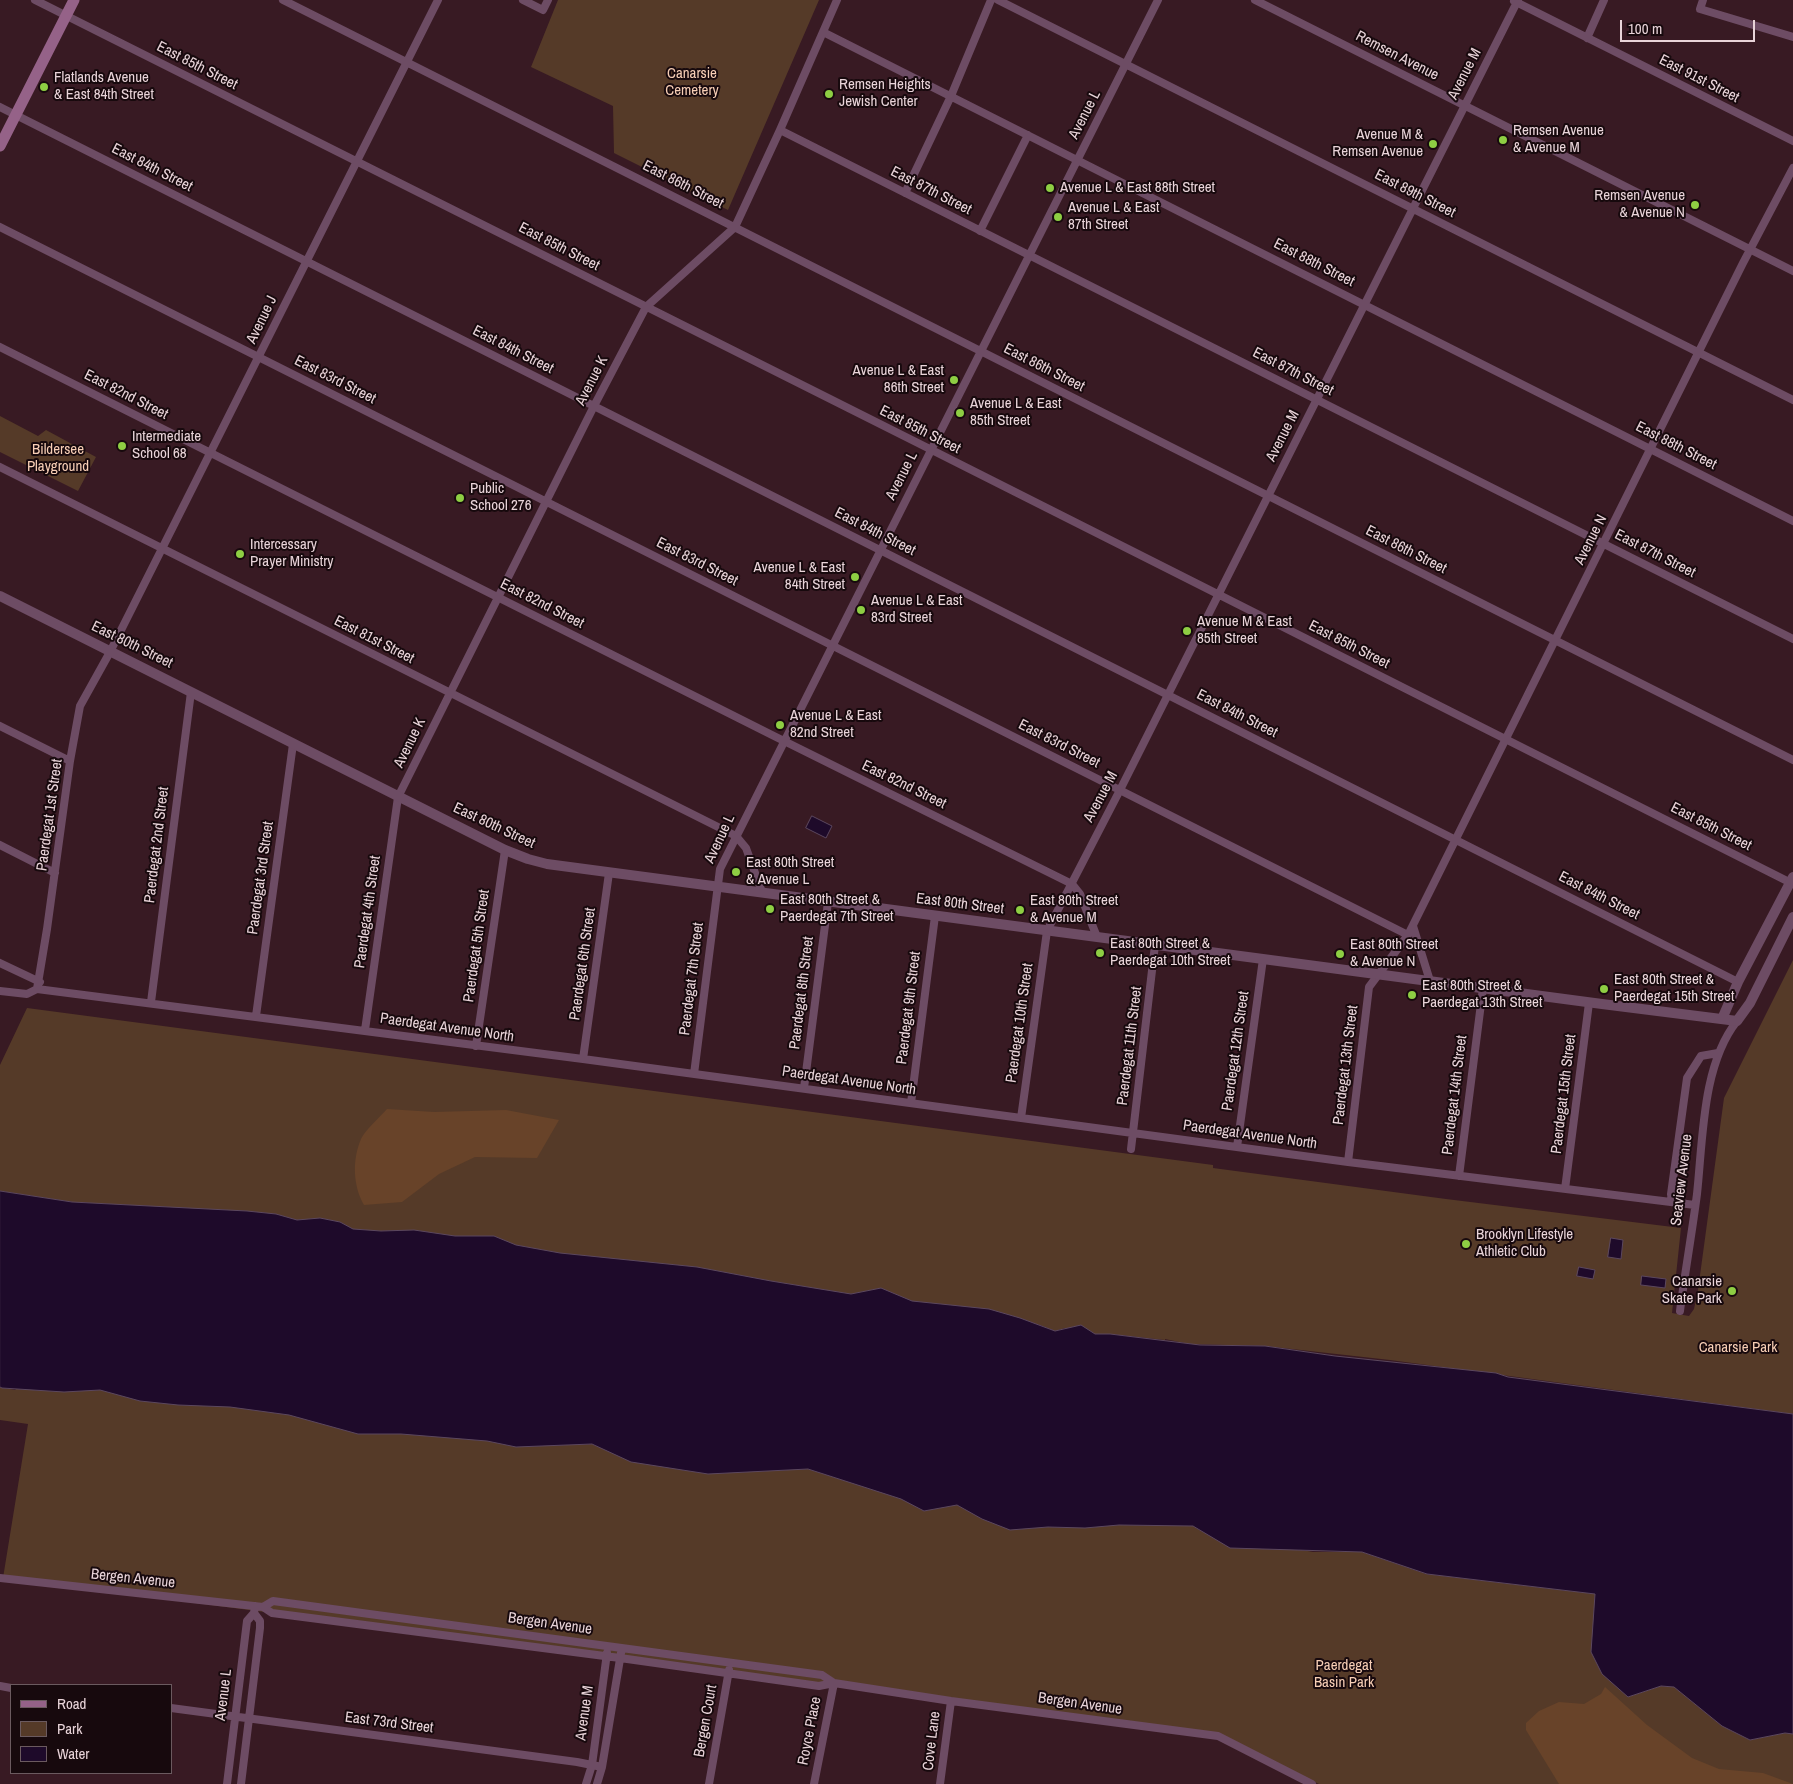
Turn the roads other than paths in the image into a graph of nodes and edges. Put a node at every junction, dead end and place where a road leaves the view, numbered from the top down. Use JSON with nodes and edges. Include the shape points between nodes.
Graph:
{"nodes":[{"id":1,"x":35,"y":0,"type":"edge"},
{"id":2,"x":74,"y":0,"type":"edge"},
{"id":3,"x":283,"y":0,"type":"edge"},
{"id":4,"x":438,"y":0,"type":"edge"},
{"id":5,"x":523,"y":0,"type":"edge"},
{"id":6,"x":548,"y":0,"type":"edge"},
{"id":7,"x":837,"y":0,"type":"edge"},
{"id":8,"x":990,"y":0,"type":"edge"},
{"id":9,"x":998,"y":0,"type":"edge"},
{"id":10,"x":1158,"y":0,"type":"edge"},
{"id":11,"x":1255,"y":0,"type":"edge"},
{"id":12,"x":1604,"y":0,"type":"edge"},
{"id":13,"x":1704,"y":0,"type":"edge"},
{"id":14,"x":1516,"y":1,"type":"edge"},
{"id":15,"x":66,"y":16,"type":"junction"},
{"id":16,"x":823,"y":32,"type":"junction"},
{"id":17,"x":1793,"y":37,"type":"edge"},
{"id":18,"x":1587,"y":38,"type":"junction"},
{"id":19,"x":407,"y":62,"type":"junction"},
{"id":20,"x":1126,"y":64,"type":"junction"},
{"id":21,"x":951,"y":96,"type":"junction"},
{"id":22,"x":1465,"y":105,"type":"junction"},
{"id":23,"x":0,"y":107,"type":"edge"},
{"id":24,"x":16,"y":115,"type":"junction"},
{"id":25,"x":780,"y":130,"type":"junction"},
{"id":26,"x":1028,"y":135,"type":"junction"},
{"id":27,"x":1793,"y":141,"type":"edge"},
{"id":28,"x":0,"y":146,"type":"edge"},
{"id":29,"x":1078,"y":160,"type":"junction"},
{"id":30,"x":357,"y":162,"type":"junction"},
{"id":31,"x":1793,"y":168,"type":"edge"},
{"id":32,"x":905,"y":193,"type":"junction"},
{"id":33,"x":1413,"y":208,"type":"junction"},
{"id":34,"x":0,"y":227,"type":"edge"},
{"id":35,"x":734,"y":227,"type":"junction"},
{"id":36,"x":980,"y":231,"type":"junction"},
{"id":37,"x":1751,"y":249,"type":"junction"},
{"id":38,"x":1028,"y":255,"type":"junction"},
{"id":39,"x":306,"y":261,"type":"junction"},
{"id":40,"x":1793,"y":271,"type":"edge"},
{"id":41,"x":1365,"y":304,"type":"junction"},
{"id":42,"x":646,"y":307,"type":"junction"},
{"id":43,"x":0,"y":347,"type":"edge"},
{"id":44,"x":980,"y":350,"type":"junction"},
{"id":45,"x":1699,"y":352,"type":"junction"},
{"id":46,"x":259,"y":357,"type":"junction"},
{"id":47,"x":1317,"y":400,"type":"junction"},
{"id":48,"x":1793,"y":400,"type":"edge"},
{"id":49,"x":594,"y":406,"type":"junction"},
{"id":50,"x":1652,"y":448,"type":"junction"},
{"id":51,"x":930,"y":451,"type":"junction"},
{"id":52,"x":210,"y":453,"type":"junction"},
{"id":53,"x":0,"y":467,"type":"edge"},
{"id":54,"x":1269,"y":496,"type":"junction"},
{"id":55,"x":546,"y":501,"type":"junction"},
{"id":56,"x":1793,"y":521,"type":"edge"},
{"id":57,"x":1604,"y":544,"type":"junction"},
{"id":58,"x":162,"y":548,"type":"junction"},
{"id":59,"x":880,"y":550,"type":"junction"},
{"id":60,"x":1219,"y":595,"type":"junction"},
{"id":61,"x":0,"y":596,"type":"edge"},
{"id":62,"x":498,"y":597,"type":"junction"},
{"id":63,"x":1793,"y":639,"type":"edge"},
{"id":64,"x":1556,"y":640,"type":"junction"},
{"id":65,"x":832,"y":645,"type":"junction"},
{"id":66,"x":110,"y":652,"type":"junction"},
{"id":67,"x":191,"y":692,"type":"junction"},
{"id":68,"x":450,"y":693,"type":"junction"},
{"id":69,"x":1168,"y":695,"type":"junction"},
{"id":70,"x":0,"y":726,"type":"edge"},
{"id":71,"x":1506,"y":740,"type":"junction"},
{"id":72,"x":784,"y":741,"type":"junction"},
{"id":73,"x":293,"y":744,"type":"junction"},
{"id":74,"x":1793,"y":760,"type":"edge"},
{"id":75,"x":70,"y":761,"type":"junction"},
{"id":76,"x":1120,"y":790,"type":"junction"},
{"id":77,"x":398,"y":797,"type":"junction"},
{"id":78,"x":736,"y":836,"type":"junction"},
{"id":79,"x":1456,"y":840,"type":"junction"},
{"id":80,"x":0,"y":845,"type":"edge"},
{"id":81,"x":505,"y":850,"type":"junction"},
{"id":82,"x":56,"y":873,"type":"junction"},
{"id":83,"x":609,"y":873,"type":"junction"},
{"id":84,"x":1792,"y":881,"type":"edge"},
{"id":85,"x":1072,"y":884,"type":"junction"},
{"id":86,"x":718,"y":887,"type":"junction"},
{"id":87,"x":762,"y":892,"type":"junction"},
{"id":88,"x":828,"y":902,"type":"junction"},
{"id":89,"x":935,"y":916,"type":"junction"},
{"id":90,"x":1793,"y":917,"type":"edge"},
{"id":91,"x":1413,"y":926,"type":"junction"},
{"id":92,"x":1048,"y":931,"type":"junction"},
{"id":93,"x":1408,"y":935,"type":"junction"},
{"id":94,"x":1097,"y":937,"type":"junction"},
{"id":95,"x":1155,"y":945,"type":"junction"},
{"id":96,"x":1263,"y":959,"type":"junction"},
{"id":97,"x":0,"y":963,"type":"edge"},
{"id":98,"x":1379,"y":974,"type":"junction"},
{"id":99,"x":1430,"y":981,"type":"junction"},
{"id":100,"x":1738,"y":982,"type":"junction"},
{"id":101,"x":39,"y":986,"type":"junction"},
{"id":102,"x":1483,"y":988,"type":"junction"},
{"id":103,"x":0,"y":990,"type":"edge"},
{"id":104,"x":151,"y":1002,"type":"junction"},
{"id":105,"x":1589,"y":1003,"type":"junction"},
{"id":106,"x":256,"y":1016,"type":"junction"},
{"id":107,"x":1722,"y":1019,"type":"junction"},
{"id":108,"x":1737,"y":1021,"type":"junction"},
{"id":109,"x":365,"y":1030,"type":"junction"},
{"id":110,"x":476,"y":1046,"type":"junction"},
{"id":111,"x":1718,"y":1053,"type":"junction"},
{"id":112,"x":584,"y":1059,"type":"junction"},
{"id":113,"x":694,"y":1074,"type":"junction"},
{"id":114,"x":804,"y":1088,"type":"junction"},
{"id":115,"x":911,"y":1103,"type":"junction"},
{"id":116,"x":1021,"y":1118,"type":"junction"},
{"id":117,"x":1133,"y":1134,"type":"junction"},
{"id":118,"x":1237,"y":1147,"type":"junction"},
{"id":119,"x":1131,"y":1149,"type":"dead end"},
{"id":120,"x":1348,"y":1162,"type":"junction"},
{"id":121,"x":1459,"y":1176,"type":"junction"},
{"id":122,"x":1565,"y":1189,"type":"junction"},
{"id":123,"x":1672,"y":1202,"type":"junction"},
{"id":124,"x":1695,"y":1205,"type":"junction"},
{"id":125,"x":1680,"y":1311,"type":"dead end"},
{"id":126,"x":0,"y":1578,"type":"edge"},
{"id":127,"x":257,"y":1609,"type":"junction"},
{"id":128,"x":608,"y":1646,"type":"junction"},
{"id":129,"x":622,"y":1648,"type":"junction"},
{"id":130,"x":607,"y":1656,"type":"junction"},
{"id":131,"x":620,"y":1658,"type":"junction"},
{"id":132,"x":730,"y":1662,"type":"junction"},
{"id":133,"x":728,"y":1673,"type":"junction"},
{"id":134,"x":834,"y":1683,"type":"junction"},
{"id":135,"x":951,"y":1701,"type":"junction"},
{"id":136,"x":172,"y":1708,"type":"edge"},
{"id":137,"x":234,"y":1717,"type":"junction"},
{"id":138,"x":249,"y":1719,"type":"junction"},
{"id":139,"x":592,"y":1765,"type":"junction"},
{"id":140,"x":602,"y":1767,"type":"junction"},
{"id":141,"x":226,"y":1784,"type":"edge"},
{"id":142,"x":241,"y":1784,"type":"edge"},
{"id":143,"x":586,"y":1784,"type":"edge"},
{"id":144,"x":597,"y":1784,"type":"edge"},
{"id":145,"x":709,"y":1784,"type":"edge"},
{"id":146,"x":814,"y":1784,"type":"edge"},
{"id":147,"x":940,"y":1784,"type":"edge"},
{"id":148,"x":1312,"y":1784,"type":"edge"}],
"edges":[{"from":1,"to":15,"type":"street","name":"East 85th Street"},
{"from":2,"to":15,"type":"main road"},
{"from":3,"to":19,"type":"street","name":"East 86th Street"},
{"from":4,"to":19,"type":"street","name":"Avenue J"},
{"from":5,"to":6,"type":"street","via":[[543,10]]},
{"from":7,"to":16,"type":"street","name":"Avenue K"},
{"from":8,"to":21,"type":"street"},
{"from":9,"to":20,"type":"street","name":"East 89th Street"},
{"from":10,"to":20,"type":"street","name":"Avenue L"},
{"from":11,"to":22,"type":"street","name":"Remsen Avenue"},
{"from":12,"to":18,"type":"street"},
{"from":13,"to":17,"type":"street","via":[[1700,9]]},
{"from":14,"to":18,"type":"street","name":"East 91st Street"},
{"from":14,"to":22,"type":"street","name":"Avenue M"},
{"from":15,"to":24,"type":"main road"},
{"from":15,"to":30,"type":"street","name":"East 85th Street"},
{"from":16,"to":21,"type":"street","name":"East 88th Street"},
{"from":16,"to":25,"type":"street","name":"Avenue K"},
{"from":18,"to":27,"type":"street","name":"East 91st Street"},
{"from":19,"to":30,"type":"street","name":"Avenue J"},
{"from":19,"to":35,"type":"street","name":"East 86th Street"},
{"from":20,"to":29,"type":"street","name":"Avenue L"},
{"from":20,"to":33,"type":"street","name":"East 89th Street"},
{"from":21,"to":26,"type":"street","name":"East 88th Street"},
{"from":21,"to":32,"type":"street"},
{"from":22,"to":33,"type":"street","name":"Avenue M"},
{"from":22,"to":37,"type":"street","name":"Remsen Avenue"},
{"from":23,"to":24,"type":"street","name":"East 84th Street"},
{"from":24,"to":28,"type":"main road"},
{"from":24,"to":39,"type":"street","name":"East 84th Street"},
{"from":25,"to":32,"type":"street","name":"East 87th Street"},
{"from":25,"to":35,"type":"street","name":"Avenue K"},
{"from":26,"to":29,"type":"street","name":"East 88th Street"},
{"from":26,"to":36,"type":"street"},
{"from":29,"to":38,"type":"street","name":"Avenue L"},
{"from":29,"to":41,"type":"street","name":"East 88th Street"},
{"from":30,"to":39,"type":"street","name":"Avenue J"},
{"from":30,"to":42,"type":"street","name":"East 85th Street"},
{"from":31,"to":37,"type":"street","name":"Avenue N"},
{"from":32,"to":36,"type":"street","name":"East 87th Street"},
{"from":33,"to":41,"type":"street","name":"Avenue M"},
{"from":33,"to":45,"type":"street","name":"East 89th Street"},
{"from":34,"to":46,"type":"street","name":"East 83rd Street"},
{"from":35,"to":42,"type":"street","name":"Avenue K"},
{"from":35,"to":44,"type":"street","name":"East 86th Street"},
{"from":36,"to":38,"type":"street","name":"East 87th Street"},
{"from":37,"to":40,"type":"street","name":"Remsen Avenue"},
{"from":37,"to":45,"type":"street","name":"Avenue N"},
{"from":38,"to":44,"type":"street","name":"Avenue L"},
{"from":38,"to":47,"type":"street","name":"East 87th Street"},
{"from":39,"to":46,"type":"street","name":"Avenue J"},
{"from":39,"to":49,"type":"street","name":"East 84th Street"},
{"from":41,"to":47,"type":"street","name":"Avenue M"},
{"from":41,"to":50,"type":"street","name":"East 88th Street"},
{"from":42,"to":49,"type":"street","name":"Avenue K"},
{"from":42,"to":51,"type":"street","name":"East 85th Street"},
{"from":43,"to":52,"type":"street","name":"East 82nd Street"},
{"from":44,"to":51,"type":"street","name":"Avenue L"},
{"from":44,"to":54,"type":"street","name":"East 86th Street"},
{"from":45,"to":48,"type":"street","name":"East 89th Street"},
{"from":45,"to":50,"type":"street","name":"Avenue N"},
{"from":46,"to":52,"type":"street","name":"Avenue J"},
{"from":46,"to":55,"type":"street","name":"East 83rd Street"},
{"from":47,"to":54,"type":"street","name":"Avenue M"},
{"from":47,"to":57,"type":"street","name":"East 87th Street"},
{"from":49,"to":55,"type":"street","name":"Avenue K"},
{"from":49,"to":59,"type":"street","name":"East 84th Street"},
{"from":50,"to":56,"type":"street","name":"East 88th Street"},
{"from":50,"to":57,"type":"street","name":"Avenue N"},
{"from":51,"to":59,"type":"street","name":"Avenue L"},
{"from":51,"to":60,"type":"street","name":"East 85th Street"},
{"from":52,"to":58,"type":"street","name":"Avenue J"},
{"from":52,"to":62,"type":"street","name":"East 82nd Street"},
{"from":53,"to":58,"type":"street","name":"East 81st Street"},
{"from":54,"to":60,"type":"street","name":"Avenue M"},
{"from":54,"to":64,"type":"street","name":"East 86th Street"},
{"from":55,"to":62,"type":"street","name":"Avenue K"},
{"from":55,"to":65,"type":"street","name":"East 83rd Street"},
{"from":57,"to":63,"type":"street","name":"East 87th Street"},
{"from":57,"to":64,"type":"street","name":"Avenue N"},
{"from":58,"to":66,"type":"street","name":"Avenue J"},
{"from":58,"to":68,"type":"street","name":"East 81st Street"},
{"from":59,"to":65,"type":"street","name":"Avenue L"},
{"from":59,"to":69,"type":"street","name":"East 84th Street"},
{"from":60,"to":69,"type":"street","name":"Avenue M"},
{"from":60,"to":71,"type":"street","name":"East 85th Street"},
{"from":61,"to":66,"type":"street","name":"East 80th Street"},
{"from":62,"to":68,"type":"street","name":"Avenue K"},
{"from":62,"to":72,"type":"street","name":"East 82nd Street"},
{"from":64,"to":71,"type":"street","name":"Avenue N"},
{"from":64,"to":74,"type":"street","name":"East 86th Street"},
{"from":65,"to":72,"type":"street","name":"Avenue L"},
{"from":65,"to":76,"type":"street","name":"East 83rd Street"},
{"from":66,"to":67,"type":"street","name":"East 80th Street"},
{"from":66,"to":75,"type":"street","name":"Paerdegat 1st Street","via":[[80,706]]},
{"from":67,"to":73,"type":"street","name":"East 80th Street"},
{"from":67,"to":104,"type":"street","name":"Paerdegat 2nd Street"},
{"from":68,"to":77,"type":"street","name":"Avenue K"},
{"from":68,"to":78,"type":"street","name":"East 81st Street"},
{"from":69,"to":76,"type":"street","name":"Avenue M"},
{"from":69,"to":79,"type":"street","name":"East 84th Street"},
{"from":70,"to":75,"type":"street"},
{"from":71,"to":79,"type":"street","name":"Avenue N"},
{"from":71,"to":84,"type":"street","name":"East 85th Street"},
{"from":72,"to":78,"type":"street","name":"Avenue L"},
{"from":72,"to":85,"type":"street","name":"East 82nd Street"},
{"from":73,"to":77,"type":"street","name":"East 80th Street"},
{"from":73,"to":106,"type":"street","name":"Paerdegat 3rd Street"},
{"from":75,"to":82,"type":"street","name":"Paerdegat 1st Street"},
{"from":76,"to":85,"type":"street","name":"Avenue M"},
{"from":76,"to":93,"type":"street","name":"East 83rd Street"},
{"from":77,"to":81,"type":"street","name":"East 80th Street"},
{"from":77,"to":109,"type":"street","name":"Paerdegat 4th Street"},
{"from":78,"to":86,"type":"street","name":"Avenue L","via":[[720,869]]},
{"from":78,"to":87,"type":"street","via":[[746,848]]},
{"from":79,"to":91,"type":"street","name":"Avenue N"},
{"from":79,"to":100,"type":"street","name":"East 84th Street"},
{"from":80,"to":82,"type":"street"},
{"from":81,"to":83,"type":"street","name":"East 80th Street","via":[[548,864]]},
{"from":81,"to":110,"type":"street","name":"Paerdegat 5th Street"},
{"from":82,"to":101,"type":"street","name":"Paerdegat 1st Street"},
{"from":83,"to":86,"type":"street","name":"East 80th Street"},
{"from":83,"to":112,"type":"street","name":"Paerdegat 6th Street"},
{"from":84,"to":100,"type":"street"},
{"from":85,"to":92,"type":"street","name":"Avenue M"},
{"from":85,"to":94,"type":"street","via":[[1080,894]]},
{"from":86,"to":87,"type":"street","name":"East 80th Street"},
{"from":86,"to":113,"type":"street","name":"Paerdegat 7th Street"},
{"from":87,"to":88,"type":"street","name":"East 80th Street"},
{"from":88,"to":89,"type":"street","name":"East 80th Street"},
{"from":88,"to":114,"type":"street","name":"Paerdegat 8th Street"},
{"from":89,"to":92,"type":"street","name":"East 80th Street"},
{"from":89,"to":115,"type":"street","name":"Paerdegat 9th Street"},
{"from":90,"to":108,"type":"street","name":"Seaview Avenue","via":[[1750,1003]]},
{"from":91,"to":93,"type":"street","name":"Avenue N"},
{"from":91,"to":99,"type":"street"},
{"from":92,"to":94,"type":"street","name":"East 80th Street"},
{"from":92,"to":116,"type":"street","name":"Paerdegat 10th Street"},
{"from":93,"to":98,"type":"street","name":"Avenue N"},
{"from":94,"to":95,"type":"street","name":"East 80th Street"},
{"from":95,"to":96,"type":"street","name":"East 80th Street"},
{"from":95,"to":117,"type":"street","name":"Paerdegat 11th Street"},
{"from":96,"to":98,"type":"street","name":"East 80th Street"},
{"from":96,"to":118,"type":"street","name":"Paerdegat 12th Street"},
{"from":97,"to":101,"type":"street"},
{"from":98,"to":99,"type":"street","name":"East 80th Street"},
{"from":98,"to":120,"type":"street","name":"Paerdegat 13th Street","via":[[1369,987]]},
{"from":99,"to":102,"type":"street","name":"East 80th Street"},
{"from":100,"to":107,"type":"street"},
{"from":101,"to":103,"type":"street","name":"Paerdegat Avenue North","via":[[27,994]]},
{"from":101,"to":104,"type":"street","name":"Paerdegat Avenue North"},
{"from":102,"to":105,"type":"street","name":"East 80th Street"},
{"from":102,"to":121,"type":"street","name":"Paerdegat 14th Street"},
{"from":104,"to":106,"type":"street","name":"Paerdegat Avenue North"},
{"from":105,"to":107,"type":"street","name":"East 80th Street"},
{"from":105,"to":122,"type":"street","name":"Paerdegat 15th Street"},
{"from":106,"to":109,"type":"street","name":"Paerdegat Avenue North"},
{"from":107,"to":108,"type":"street","name":"East 80th Street"},
{"from":108,"to":111,"type":"street","name":"Seaview Avenue","via":[[1728,1031]]},
{"from":109,"to":110,"type":"street","name":"Paerdegat Avenue North"},
{"from":110,"to":112,"type":"street","name":"Paerdegat Avenue North"},
{"from":111,"to":123,"type":"street","name":"Seaview Avenue","via":[[1701,1056],[1687,1078]]},
{"from":111,"to":124,"type":"street","name":"Seaview Avenue","via":[[1709,1086]]},
{"from":112,"to":113,"type":"street","name":"Paerdegat Avenue North"},
{"from":113,"to":114,"type":"street","name":"Paerdegat Avenue North"},
{"from":114,"to":115,"type":"street","name":"Paerdegat Avenue North"},
{"from":115,"to":116,"type":"street","name":"Paerdegat Avenue North"},
{"from":116,"to":117,"type":"street","name":"Paerdegat Avenue North"},
{"from":117,"to":118,"type":"street","name":"Paerdegat Avenue North"},
{"from":117,"to":119,"type":"street","name":"Paerdegat 11th Street"},
{"from":118,"to":120,"type":"street","name":"Paerdegat Avenue North"},
{"from":120,"to":121,"type":"street","name":"Paerdegat Avenue North"},
{"from":121,"to":122,"type":"street","name":"Paerdegat Avenue North"},
{"from":122,"to":123,"type":"street","name":"Paerdegat Avenue North"},
{"from":123,"to":124,"type":"street","name":"Paerdegat Avenue North"},
{"from":124,"to":125,"type":"street","name":"Seaview Avenue"},
{"from":126,"to":127,"type":"street","name":"Bergen Avenue"},
{"from":127,"to":128,"type":"street","name":"Bergen Avenue","via":[[273,1601]]},
{"from":127,"to":130,"type":"street","name":"Bergen Avenue"},
{"from":127,"to":137,"type":"street","name":"Avenue L","via":[[248,1620]]},
{"from":127,"to":138,"type":"street","name":"Avenue L","via":[[260,1628]]},
{"from":128,"to":129,"type":"street","name":"Bergen Avenue"},
{"from":128,"to":130,"type":"street","name":"Avenue M"},
{"from":129,"to":131,"type":"street","name":"Avenue M"},
{"from":129,"to":132,"type":"street","name":"Bergen Avenue"},
{"from":130,"to":131,"type":"street","name":"Bergen Avenue"},
{"from":130,"to":139,"type":"street","name":"Avenue M"},
{"from":131,"to":133,"type":"street","name":"Bergen Avenue"},
{"from":131,"to":140,"type":"street","name":"Avenue M"},
{"from":132,"to":133,"type":"street","name":"Bergen Court"},
{"from":132,"to":134,"type":"street","name":"Bergen Avenue","via":[[822,1675]]},
{"from":133,"to":134,"type":"street","name":"Bergen Avenue","via":[[819,1686]]},
{"from":133,"to":145,"type":"street","name":"Bergen Court"},
{"from":134,"to":135,"type":"street","name":"Bergen Avenue"},
{"from":134,"to":146,"type":"street","name":"Royce Place"},
{"from":135,"to":147,"type":"street","name":"Cove Lane"},
{"from":135,"to":148,"type":"street","name":"Bergen Avenue","via":[[1218,1736]]},
{"from":136,"to":137,"type":"street","name":"East 73rd Street"},
{"from":137,"to":138,"type":"street","name":"East 73rd Street"},
{"from":137,"to":141,"type":"street","name":"Avenue L"},
{"from":138,"to":139,"type":"street","name":"East 73rd Street"},
{"from":138,"to":142,"type":"street","name":"Avenue L"},
{"from":139,"to":140,"type":"street","name":"East 73rd Street"},
{"from":139,"to":143,"type":"street","name":"Avenue M"},
{"from":140,"to":144,"type":"street","name":"Avenue M"}]}
